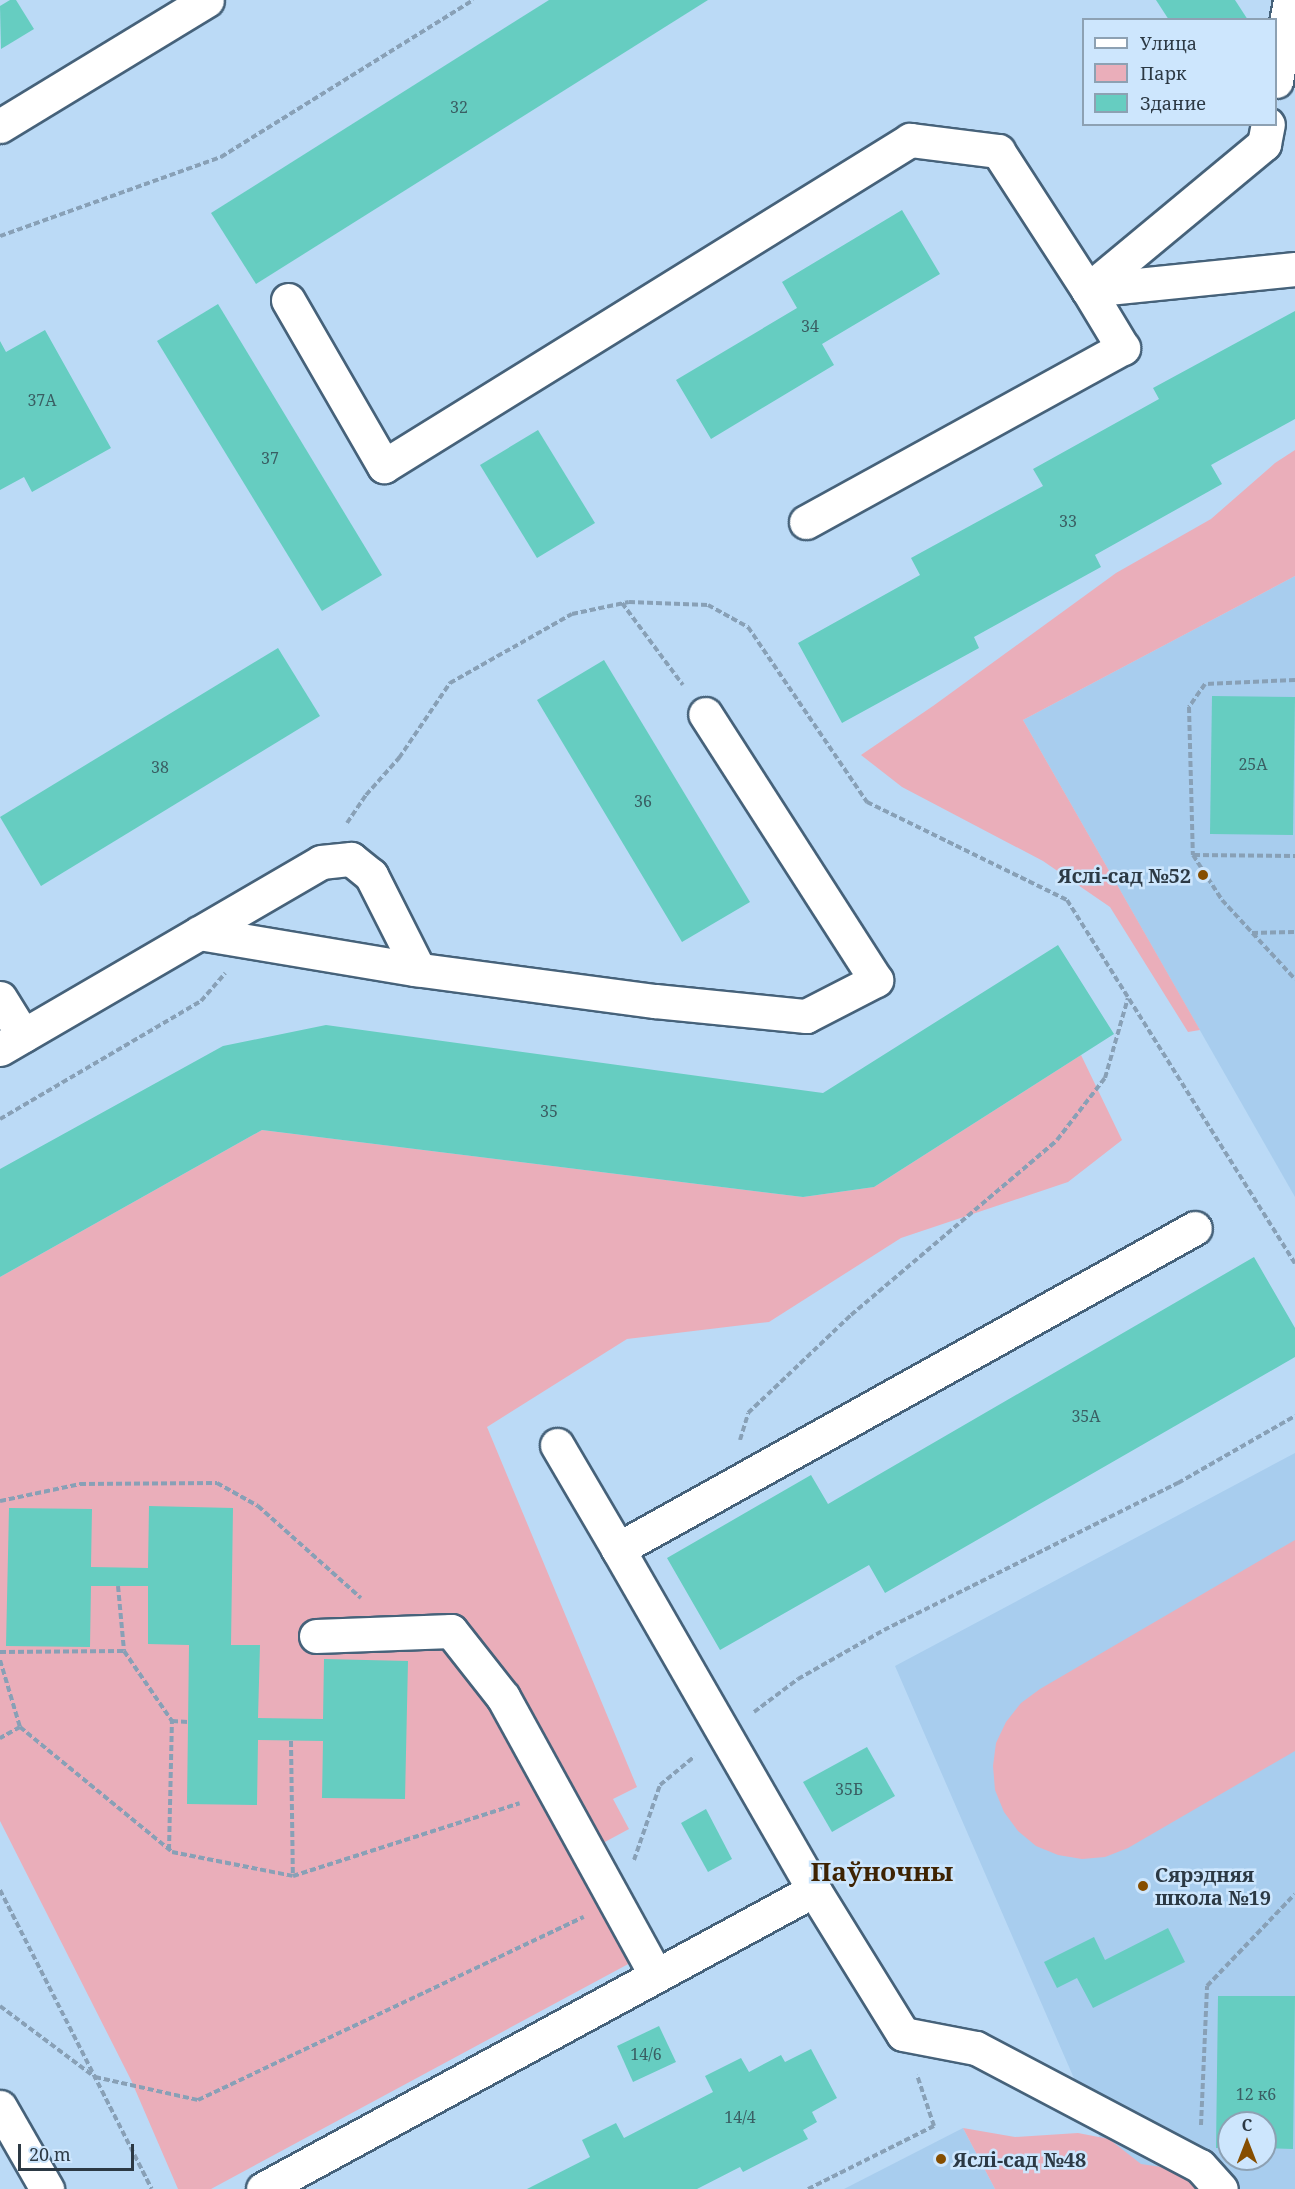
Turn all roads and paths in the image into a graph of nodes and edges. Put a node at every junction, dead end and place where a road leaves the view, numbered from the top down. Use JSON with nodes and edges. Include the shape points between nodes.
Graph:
{"nodes":[{"id":1,"x":207,"y":0,"type":"edge"},
{"id":2,"x":472,"y":0,"type":"edge"},
{"id":3,"x":1290,"y":0,"type":"edge"},
{"id":4,"x":1277,"y":70,"type":"edge"},
{"id":5,"x":0,"y":126,"type":"edge"},
{"id":6,"x":1268,"y":126,"type":"edge"},
{"id":7,"x":0,"y":237,"type":"edge"},
{"id":8,"x":1295,"y":269,"type":"edge"},
{"id":9,"x":1088,"y":290,"type":"junction"},
{"id":10,"x":288,"y":300,"type":"dead end"},
{"id":11,"x":806,"y":522,"type":"dead end"},
{"id":12,"x":622,"y":603,"type":"junction"},
{"id":13,"x":1295,"y":680,"type":"edge"},
{"id":14,"x":705,"y":714,"type":"joint"},
{"id":15,"x":1193,"y":855,"type":"junction"},
{"id":16,"x":1295,"y":856,"type":"edge"},
{"id":17,"x":321,"y":862,"type":"junction"},
{"id":18,"x":1295,"y":932,"type":"edge"},
{"id":19,"x":199,"y":933,"type":"junction"},
{"id":20,"x":1252,"y":933,"type":"junction"},
{"id":21,"x":252,"y":942,"type":"junction"},
{"id":22,"x":419,"y":970,"type":"junction"},
{"id":23,"x":1295,"y":979,"type":"edge"},
{"id":24,"x":0,"y":998,"type":"edge"},
{"id":25,"x":1128,"y":998,"type":"junction"},
{"id":26,"x":12,"y":1042,"type":"edge"},
{"id":27,"x":0,"y":1119,"type":"edge"},
{"id":28,"x":1195,"y":1228,"type":"dead end"},
{"id":29,"x":1295,"y":1263,"type":"edge"},
{"id":30,"x":1295,"y":1416,"type":"edge"},
{"id":31,"x":557,"y":1445,"type":"dead end"},
{"id":32,"x":727,"y":1488,"type":"junction"},
{"id":33,"x":0,"y":1501,"type":"edge"},
{"id":34,"x":618,"y":1549,"type":"junction"},
{"id":35,"x":118,"y":1586,"type":"dead end"},
{"id":36,"x":401,"y":1633,"type":"junction"},
{"id":37,"x":316,"y":1636,"type":"dead end"},
{"id":38,"x":124,"y":1651,"type":"junction"},
{"id":39,"x":0,"y":1652,"type":"edge"},
{"id":40,"x":0,"y":1660,"type":"edge"},
{"id":41,"x":172,"y":1721,"type":"junction"},
{"id":42,"x":188,"y":1722,"type":"dead end"},
{"id":43,"x":20,"y":1727,"type":"junction"},
{"id":44,"x":724,"y":1734,"type":"junction"},
{"id":45,"x":0,"y":1738,"type":"edge"},
{"id":46,"x":291,"y":1741,"type":"dead end"},
{"id":47,"x":555,"y":1791,"type":"junction"},
{"id":48,"x":169,"y":1850,"type":"junction"},
{"id":49,"x":293,"y":1876,"type":"junction"},
{"id":50,"x":0,"y":1890,"type":"edge"},
{"id":51,"x":814,"y":1890,"type":"junction"},
{"id":52,"x":1295,"y":1894,"type":"edge"},
{"id":53,"x":615,"y":1901,"type":"junction"},
{"id":54,"x":656,"y":1975,"type":"junction"},
{"id":55,"x":0,"y":2006,"type":"edge"},
{"id":56,"x":903,"y":2034,"type":"junction"},
{"id":57,"x":95,"y":2077,"type":"junction"},
{"id":58,"x":0,"y":2107,"type":"edge"},
{"id":59,"x":1211,"y":2177,"type":"edge"},
{"id":60,"x":47,"y":2189,"type":"edge"},
{"id":61,"x":152,"y":2189,"type":"edge"},
{"id":62,"x":263,"y":2189,"type":"edge"},
{"id":63,"x":808,"y":2189,"type":"edge"}],
"edges":[{"from":1,"to":5,"type":"street"},
{"from":2,"to":7,"type":"path","via":[[221,157]]},
{"from":3,"to":4,"type":"street"},
{"from":6,"to":9,"type":"street","via":[[1264,144]]},
{"from":8,"to":9,"type":"street"},
{"from":9,"to":10,"type":"street","via":[[998,151],[910,140],[384,466]]},
{"from":9,"to":11,"type":"street","via":[[1123,348]]},
{"from":12,"to":14,"type":"path"},
{"from":12,"to":17,"type":"path","via":[[572,614],[450,683]]},
{"from":12,"to":25,"type":"path","via":[[708,605],[748,627],[867,802],[1067,900]]},
{"from":13,"to":15,"type":"path","via":[[1205,684],[1189,707]]},
{"from":14,"to":22,"type":"street","via":[[876,980],[806,1016]]},
{"from":15,"to":16,"type":"path"},
{"from":15,"to":20,"type":"path","via":[[1222,900]]},
{"from":17,"to":19,"type":"street"},
{"from":17,"to":22,"type":"street","via":[[351,858],[371,874]]},
{"from":18,"to":20,"type":"path"},
{"from":19,"to":21,"type":"street"},
{"from":19,"to":26,"type":"street"},
{"from":20,"to":23,"type":"path"},
{"from":21,"to":22,"type":"street"},
{"from":21,"to":27,"type":"path","via":[[201,1001]]},
{"from":24,"to":26,"type":"street"},
{"from":25,"to":29,"type":"path"},
{"from":25,"to":32,"type":"path","via":[[1105,1078],[1057,1140],[851,1315],[748,1413]]},
{"from":28,"to":32,"type":"street"},
{"from":30,"to":44,"type":"path","via":[[1178,1483],[884,1630],[798,1679]]},
{"from":31,"to":34,"type":"street"},
{"from":32,"to":34,"type":"street"},
{"from":33,"to":36,"type":"path","via":[[80,1485],[217,1483],[258,1506]]},
{"from":34,"to":44,"type":"street"},
{"from":35,"to":38,"type":"path"},
{"from":36,"to":37,"type":"street"},
{"from":36,"to":47,"type":"street","via":[[451,1631],[503,1696]]},
{"from":38,"to":39,"type":"path"},
{"from":38,"to":41,"type":"path"},
{"from":40,"to":43,"type":"path"},
{"from":41,"to":42,"type":"path"},
{"from":41,"to":48,"type":"path"},
{"from":43,"to":45,"type":"path"},
{"from":43,"to":48,"type":"path"},
{"from":44,"to":51,"type":"street"},
{"from":44,"to":53,"type":"path","via":[[660,1785],[621,1898]]},
{"from":46,"to":49,"type":"path"},
{"from":47,"to":49,"type":"path"},
{"from":47,"to":53,"type":"street"},
{"from":48,"to":49,"type":"path"},
{"from":50,"to":57,"type":"path"},
{"from":51,"to":54,"type":"street"},
{"from":51,"to":56,"type":"street"},
{"from":52,"to":59,"type":"path","via":[[1207,1986]]},
{"from":53,"to":54,"type":"street"},
{"from":53,"to":57,"type":"path","via":[[198,2100]]},
{"from":54,"to":62,"type":"street"},
{"from":55,"to":57,"type":"path"},
{"from":56,"to":59,"type":"street","via":[[976,2048]]},
{"from":56,"to":63,"type":"path","via":[[934,2126]]},
{"from":57,"to":61,"type":"path"},
{"from":58,"to":60,"type":"street"}]}
